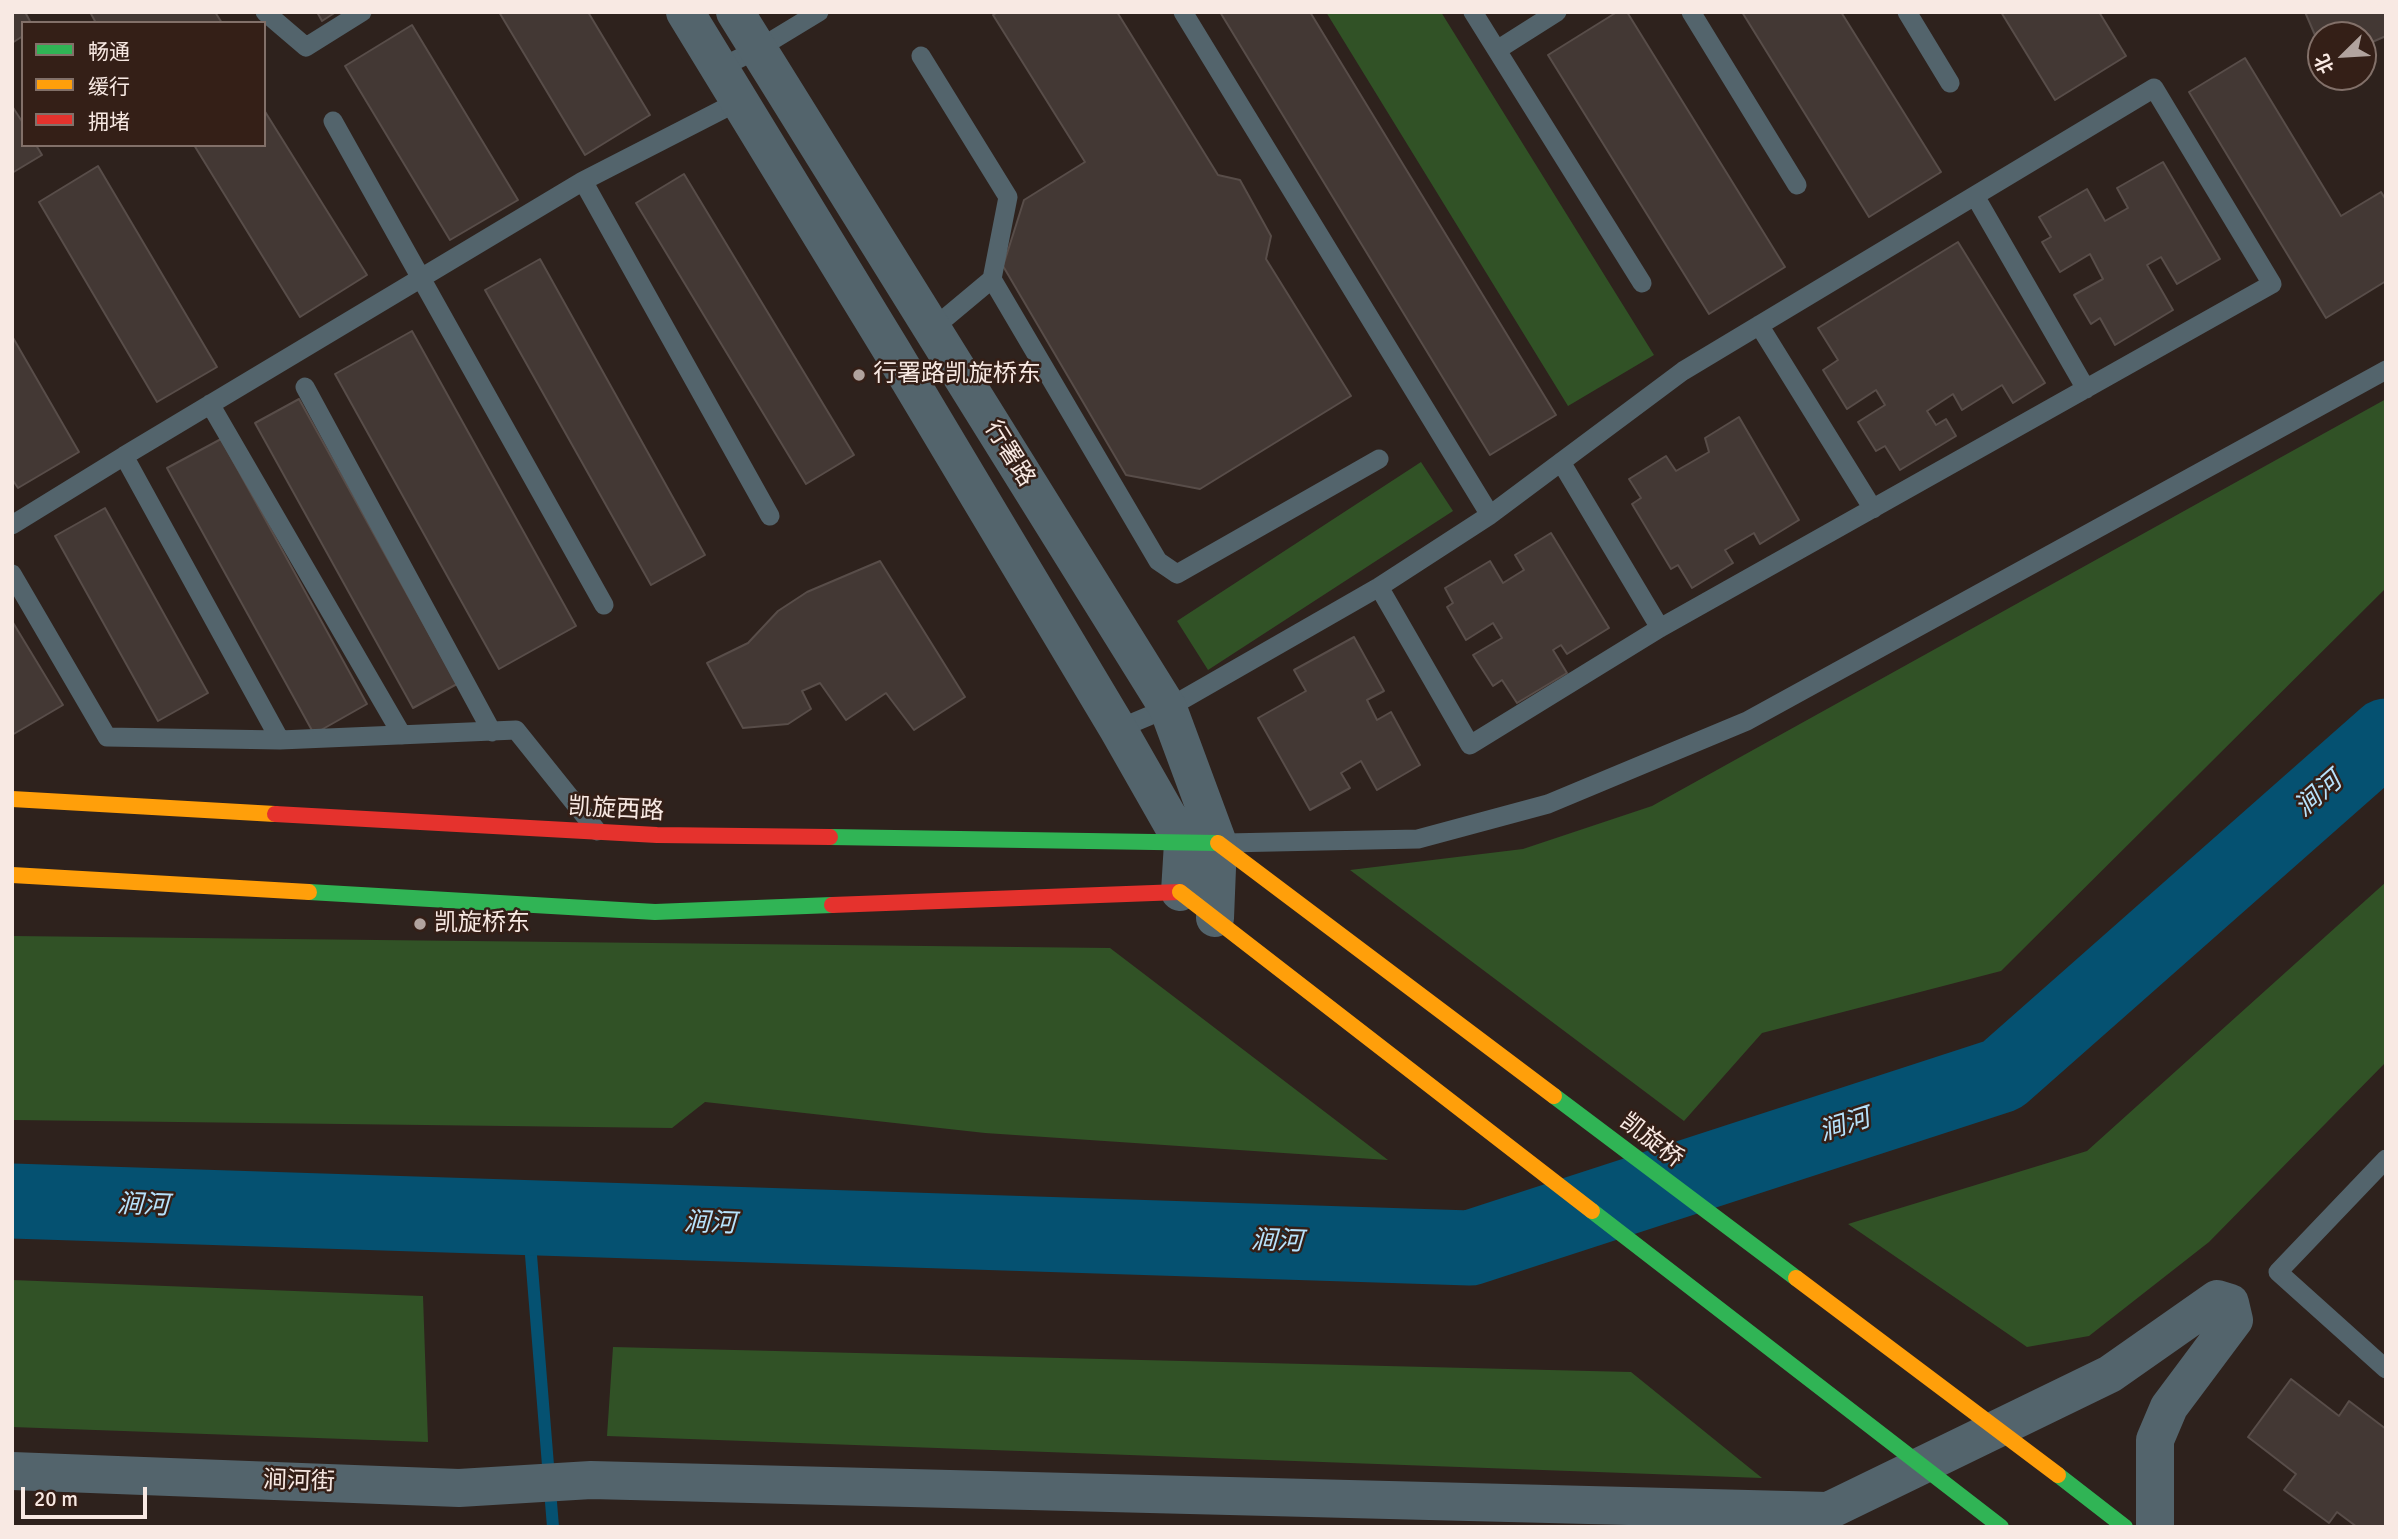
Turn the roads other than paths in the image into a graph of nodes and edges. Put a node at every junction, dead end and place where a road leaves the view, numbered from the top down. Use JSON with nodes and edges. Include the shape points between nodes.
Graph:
{"nodes":[{"id":1,"x":265,"y":12,"type":"edge"},
{"id":2,"x":362,"y":12,"type":"edge"},
{"id":3,"x":685,"y":12,"type":"edge"},
{"id":4,"x":735,"y":12,"type":"edge"},
{"id":5,"x":819,"y":12,"type":"edge"},
{"id":6,"x":1182,"y":12,"type":"edge"},
{"id":7,"x":1474,"y":12,"type":"edge"},
{"id":8,"x":1557,"y":12,"type":"edge"},
{"id":9,"x":1691,"y":12,"type":"edge"},
{"id":10,"x":1907,"y":12,"type":"edge"},
{"id":11,"x":758,"y":49,"type":"junction"},
{"id":12,"x":1497,"y":50,"type":"junction"},
{"id":13,"x":921,"y":56,"type":"dead end"},
{"id":14,"x":720,"y":68,"type":"junction"},
{"id":15,"x":1950,"y":83,"type":"dead end"},
{"id":16,"x":739,"y":101,"type":"junction"},
{"id":17,"x":333,"y":121,"type":"dead end"},
{"id":18,"x":583,"y":181,"type":"junction"},
{"id":19,"x":1797,"y":185,"type":"dead end"},
{"id":20,"x":1975,"y":196,"type":"junction"},
{"id":21,"x":421,"y":278,"type":"junction"},
{"id":22,"x":992,"y":279,"type":"junction"},
{"id":23,"x":1642,"y":283,"type":"dead end"},
{"id":24,"x":1759,"y":325,"type":"junction"},
{"id":25,"x":931,"y":330,"type":"junction"},
{"id":26,"x":2386,"y":370,"type":"edge"},
{"id":27,"x":305,"y":387,"type":"dead end"},
{"id":28,"x":2086,"y":389,"type":"junction"},
{"id":29,"x":209,"y":404,"type":"junction"},
{"id":30,"x":124,"y":456,"type":"junction"},
{"id":31,"x":1379,"y":459,"type":"dead end"},
{"id":32,"x":1561,"y":462,"type":"junction"},
{"id":33,"x":1872,"y":509,"type":"junction"},
{"id":34,"x":1490,"y":515,"type":"junction"},
{"id":35,"x":770,"y":516,"type":"dead end"},
{"id":36,"x":12,"y":525,"type":"edge"},
{"id":37,"x":12,"y":574,"type":"edge"},
{"id":38,"x":1379,"y":587,"type":"junction"},
{"id":39,"x":604,"y":605,"type":"dead end"},
{"id":40,"x":1660,"y":628,"type":"junction"},
{"id":41,"x":1168,"y":708,"type":"junction"},
{"id":42,"x":1118,"y":729,"type":"junction"},
{"id":43,"x":492,"y":732,"type":"junction"},
{"id":44,"x":402,"y":735,"type":"junction"},
{"id":45,"x":280,"y":740,"type":"junction"},
{"id":46,"x":12,"y":799,"type":"edge"},
{"id":47,"x":598,"y":832,"type":"junction"},
{"id":48,"x":1201,"y":843,"type":"junction"},
{"id":49,"x":12,"y":875,"type":"edge"},
{"id":50,"x":1180,"y":892,"type":"junction"},
{"id":51,"x":1215,"y":918,"type":"junction"},
{"id":52,"x":2386,"y":1159,"type":"edge"},
{"id":53,"x":2386,"y":1369,"type":"edge"},
{"id":54,"x":12,"y":1471,"type":"edge"},
{"id":55,"x":2001,"y":1527,"type":"edge"},
{"id":56,"x":2125,"y":1527,"type":"edge"},
{"id":57,"x":2155,"y":1527,"type":"edge"}],
"edges":[{"from":1,"to":2,"type":"lane","via":[[306,47]]},
{"from":3,"to":14,"type":"street","name":"行署路"},
{"from":4,"to":11,"type":"street","name":"行署路"},
{"from":5,"to":11,"type":"lane"},
{"from":6,"to":34,"type":"lane"},
{"from":7,"to":12,"type":"lane"},
{"from":8,"to":12,"type":"lane"},
{"from":9,"to":19,"type":"lane"},
{"from":10,"to":15,"type":"lane"},
{"from":11,"to":14,"type":"lane"},
{"from":11,"to":25,"type":"street","name":"行署路"},
{"from":12,"to":23,"type":"lane"},
{"from":13,"to":22,"type":"lane","via":[[1008,197]]},
{"from":14,"to":16,"type":"street","name":"行署路"},
{"from":16,"to":18,"type":"lane"},
{"from":16,"to":42,"type":"street","name":"行署路"},
{"from":17,"to":21,"type":"lane"},
{"from":18,"to":21,"type":"lane"},
{"from":18,"to":35,"type":"lane"},
{"from":20,"to":24,"type":"lane"},
{"from":20,"to":28,"type":"lane"},
{"from":20,"to":28,"type":"lane","via":[[2154,88],[2272,284]]},
{"from":21,"to":29,"type":"lane"},
{"from":21,"to":39,"type":"lane"},
{"from":22,"to":25,"type":"lane"},
{"from":22,"to":31,"type":"lane","via":[[1158,561],[1177,574]]},
{"from":24,"to":32,"type":"lane","via":[[1683,371]]},
{"from":24,"to":33,"type":"lane"},
{"from":25,"to":41,"type":"street","name":"行署路"},
{"from":26,"to":48,"type":"lane","via":[[1747,721],[1548,804],[1418,839]]},
{"from":27,"to":43,"type":"lane"},
{"from":28,"to":33,"type":"lane"},
{"from":29,"to":30,"type":"lane"},
{"from":29,"to":44,"type":"lane"},
{"from":30,"to":36,"type":"lane"},
{"from":30,"to":45,"type":"lane"},
{"from":32,"to":34,"type":"lane"},
{"from":32,"to":40,"type":"lane"},
{"from":33,"to":40,"type":"lane"},
{"from":34,"to":38,"type":"lane"},
{"from":37,"to":45,"type":"lane","via":[[107,737]]},
{"from":38,"to":40,"type":"lane","via":[[1470,745]]},
{"from":38,"to":41,"type":"lane"},
{"from":41,"to":42,"type":"lane"},
{"from":41,"to":48,"type":"street","name":"行署路"},
{"from":42,"to":48,"type":"street","name":"行署路"},
{"from":43,"to":44,"type":"lane"},
{"from":43,"to":47,"type":"lane","via":[[516,730]]},
{"from":44,"to":45,"type":"lane"},
{"from":46,"to":47,"type":"main road","name":"凯旋西路"},
{"from":47,"to":48,"type":"main road","name":"凯旋西路"},
{"from":48,"to":50,"type":"street","name":"行署路"},
{"from":48,"to":51,"type":"street","name":"行署路"},
{"from":48,"to":56,"type":"main road","name":"凯旋桥","bridge":true},
{"from":49,"to":50,"type":"main road","via":[[655,912]]},
{"from":50,"to":51,"type":"main road","bridge":true},
{"from":51,"to":55,"type":"main road","bridge":true},
{"from":52,"to":53,"type":"lane","via":[[2277,1272]]},
{"from":54,"to":57,"type":"street","name":"涧河街","via":[[459,1488],[591,1480],[1828,1511],[2110,1374],[2217,1299],[2230,1303],[2234,1320],[2169,1407],[2155,1440]]}]}
